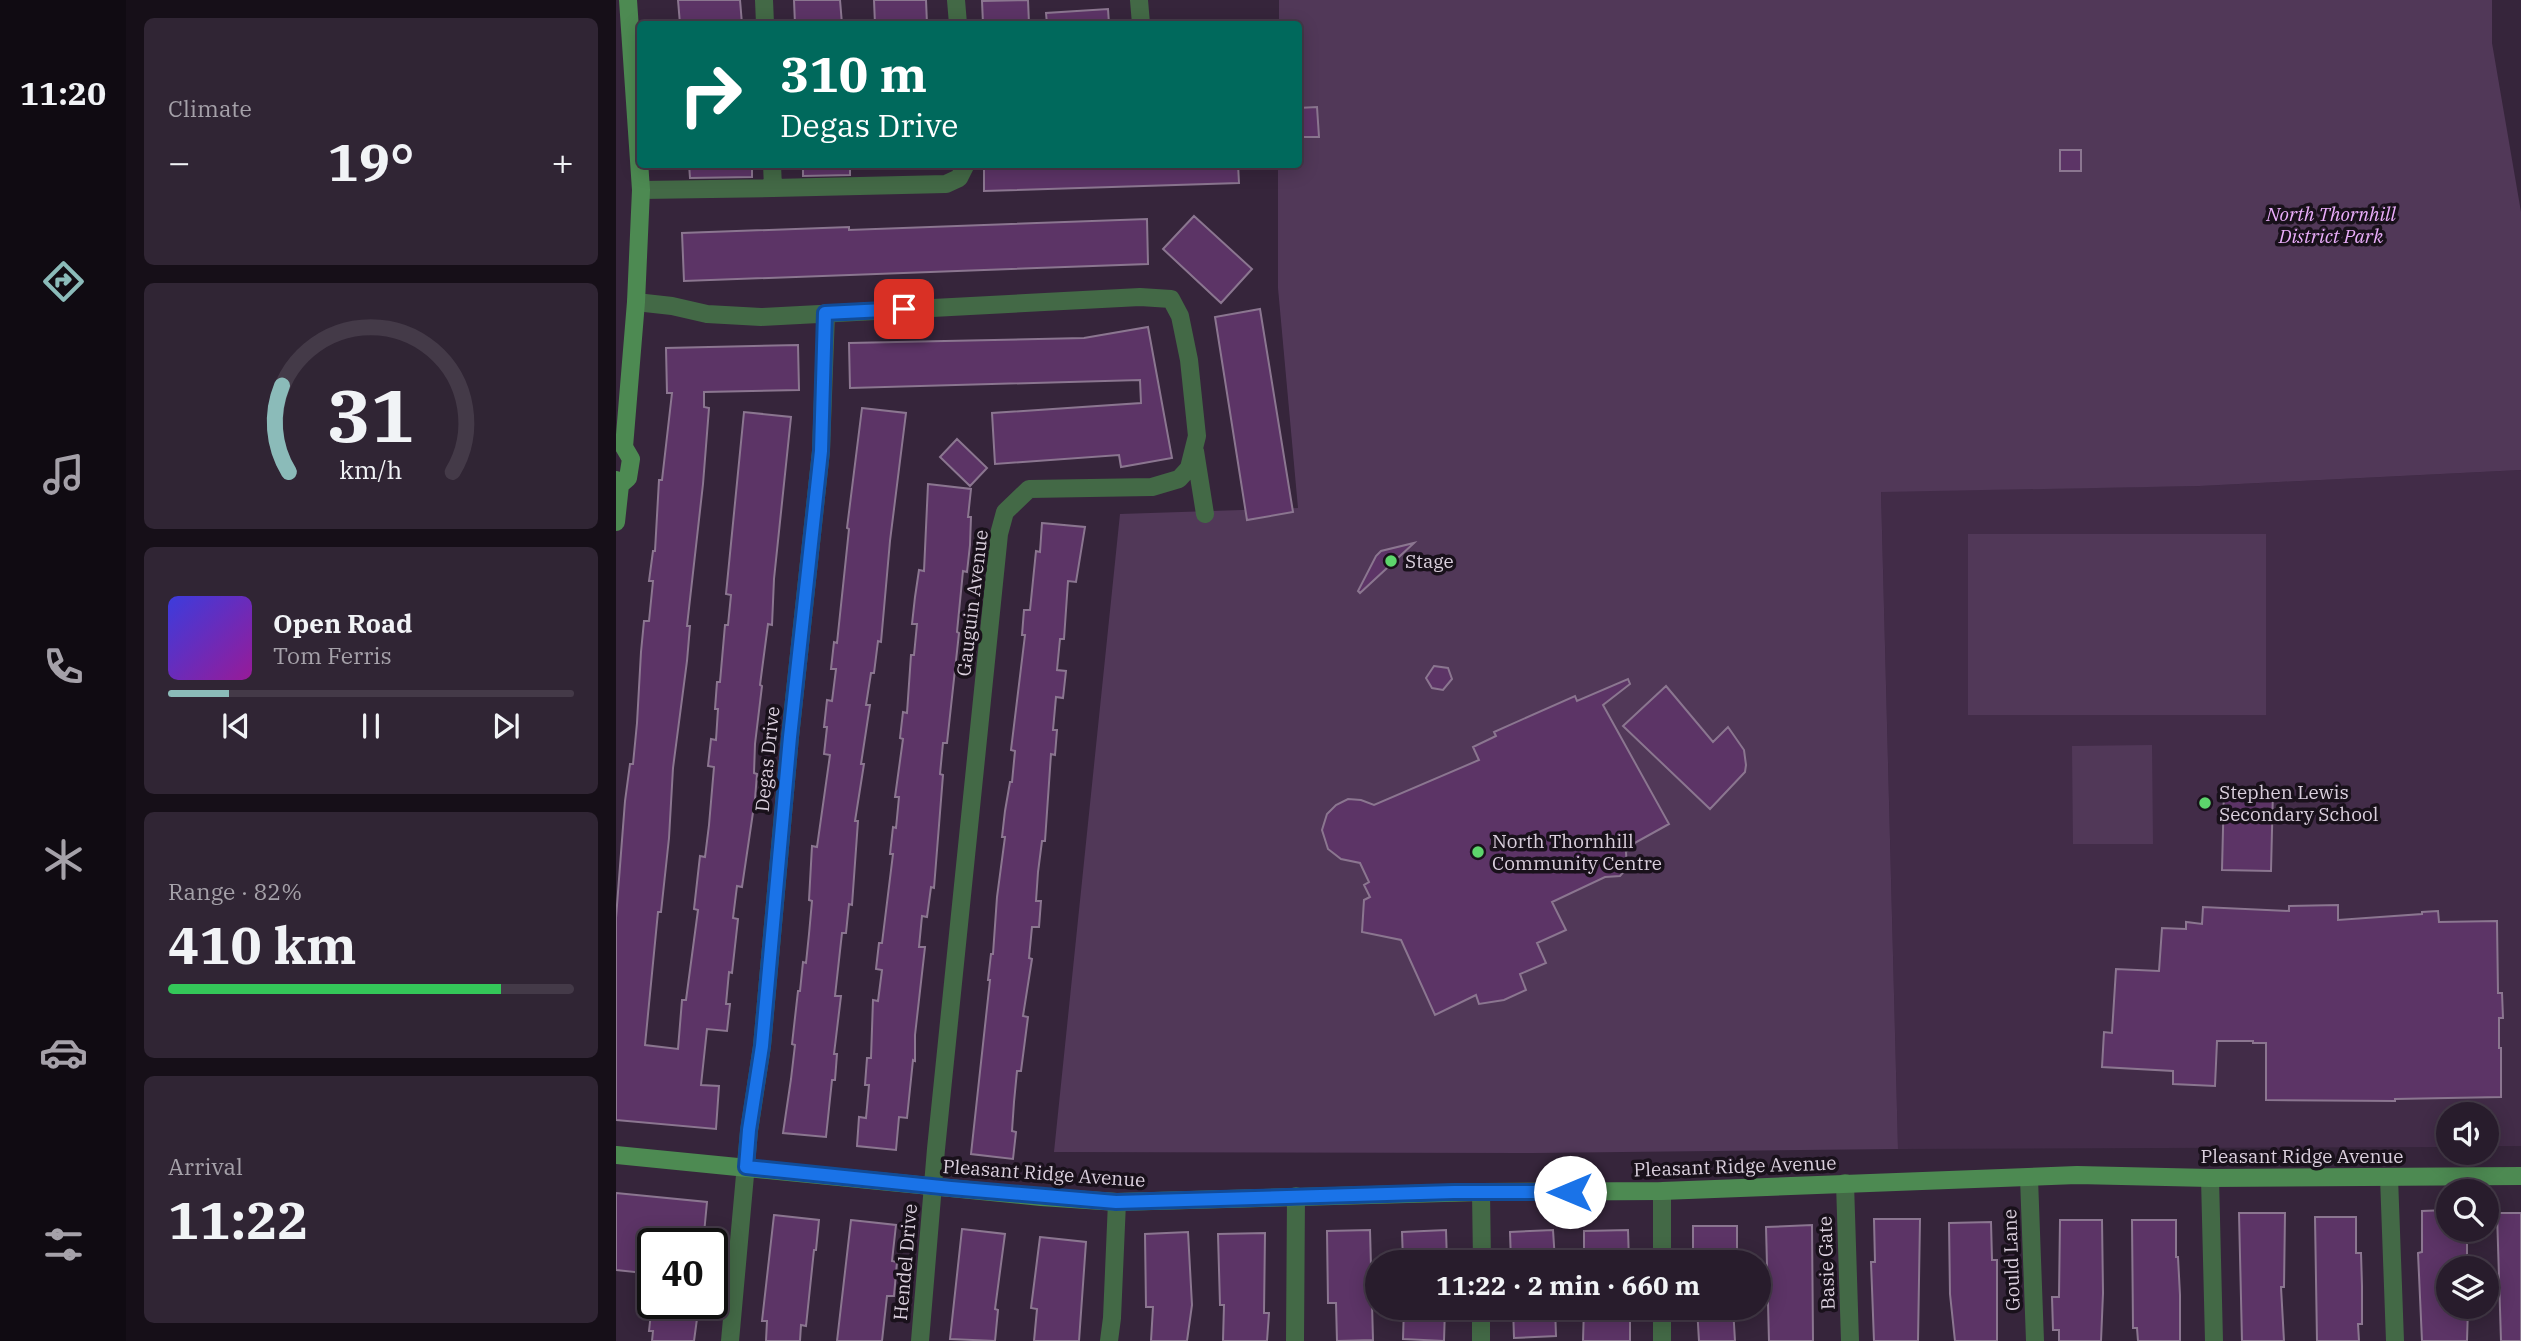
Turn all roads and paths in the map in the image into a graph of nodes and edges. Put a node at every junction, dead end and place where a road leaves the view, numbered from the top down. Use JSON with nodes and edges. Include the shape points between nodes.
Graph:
{"nodes":[{"id":1,"x":628,"y":0,"type":"edge"},
{"id":2,"x":764,"y":0,"type":"edge"},
{"id":3,"x":957,"y":0,"type":"edge"},
{"id":4,"x":1139,"y":0,"type":"edge"},
{"id":5,"x":765,"y":21,"type":"edge"},
{"id":6,"x":958,"y":21,"type":"edge"},
{"id":7,"x":1141,"y":21,"type":"edge"},
{"id":8,"x":637,"y":132,"type":"edge"},
{"id":9,"x":639,"y":168,"type":"edge"},
{"id":10,"x":772,"y":168,"type":"edge"},
{"id":11,"x":964,"y":168,"type":"edge"},
{"id":12,"x":773,"y":188,"type":"junction"},
{"id":13,"x":641,"y":190,"type":"junction"},
{"id":14,"x":636,"y":302,"type":"junction"},
{"id":15,"x":825,"y":313,"type":"junction"},
{"id":16,"x":620,"y":451,"type":"edge"},
{"id":17,"x":1195,"y":451,"type":"junction"},
{"id":18,"x":618,"y":483,"type":"edge"},
{"id":19,"x":616,"y":514,"type":"edge"},
{"id":20,"x":1205,"y":514,"type":"dead end"},
{"id":21,"x":616,"y":1155,"type":"edge"},
{"id":22,"x":746,"y":1167,"type":"junction"},
{"id":23,"x":2521,"y":1175,"type":"edge"},
{"id":24,"x":2389,"y":1177,"type":"junction"},
{"id":25,"x":2029,"y":1178,"type":"junction"},
{"id":26,"x":2210,"y":1178,"type":"junction"},
{"id":27,"x":1844,"y":1183,"type":"junction"},
{"id":28,"x":933,"y":1186,"type":"junction"},
{"id":29,"x":1662,"y":1191,"type":"junction"},
{"id":30,"x":1481,"y":1192,"type":"junction"},
{"id":31,"x":1296,"y":1196,"type":"junction"},
{"id":32,"x":1116,"y":1202,"type":"junction"},
{"id":33,"x":1482,"y":1250,"type":"edge"},
{"id":34,"x":1662,"y":1250,"type":"edge"},
{"id":35,"x":1481,"y":1320,"type":"edge"},
{"id":36,"x":1662,"y":1320,"type":"edge"},
{"id":37,"x":730,"y":1341,"type":"edge"},
{"id":38,"x":920,"y":1341,"type":"edge"},
{"id":39,"x":1109,"y":1341,"type":"edge"},
{"id":40,"x":1295,"y":1341,"type":"edge"},
{"id":41,"x":1480,"y":1341,"type":"edge"},
{"id":42,"x":1662,"y":1341,"type":"edge"},
{"id":43,"x":1850,"y":1341,"type":"edge"},
{"id":44,"x":2035,"y":1341,"type":"edge"},
{"id":45,"x":2214,"y":1341,"type":"edge"},
{"id":46,"x":2395,"y":1341,"type":"edge"}],
"edges":[{"from":1,"to":8,"type":"street"},
{"from":2,"to":5,"type":"street"},
{"from":3,"to":6,"type":"street"},
{"from":4,"to":7,"type":"street"},
{"from":9,"to":13,"type":"street"},
{"from":10,"to":12,"type":"street"},
{"from":11,"to":12,"type":"street","via":[[959,178],[946,184]]},
{"from":12,"to":13,"type":"street"},
{"from":13,"to":14,"type":"street"},
{"from":14,"to":15,"type":"street","via":[[748,317]]},
{"from":14,"to":16,"type":"street"},
{"from":15,"to":17,"type":"street","via":[[1171,299],[1180,316],[1189,360]]},
{"from":15,"to":22,"type":"street","name":"Degas Drive","via":[[821,451]]},
{"from":16,"to":18,"type":"street","via":[[631,459],[628,478]]},
{"from":17,"to":20,"type":"street"},
{"from":17,"to":28,"type":"street","name":"Gauguin Avenue","via":[[1179,479],[1152,487],[1028,489],[1005,512],[999,534]]},
{"from":18,"to":19,"type":"street"},
{"from":21,"to":22,"type":"street","name":"Pleasant Ridge Avenue"},
{"from":22,"to":28,"type":"street","name":"Pleasant Ridge Avenue"},
{"from":22,"to":37,"type":"street","name":"Degas Drive"},
{"from":23,"to":24,"type":"street","name":"Pleasant Ridge Avenue"},
{"from":24,"to":26,"type":"street","name":"Pleasant Ridge Avenue"},
{"from":24,"to":46,"type":"street"},
{"from":25,"to":26,"type":"street","name":"Pleasant Ridge Avenue"},
{"from":25,"to":27,"type":"street","name":"Pleasant Ridge Avenue"},
{"from":25,"to":44,"type":"street","name":"Gould Lane"},
{"from":26,"to":45,"type":"street"},
{"from":27,"to":29,"type":"street","name":"Pleasant Ridge Avenue"},
{"from":27,"to":43,"type":"street","name":"Basie Gate"},
{"from":28,"to":32,"type":"street","name":"Pleasant Ridge Avenue"},
{"from":28,"to":38,"type":"street","name":"Hendel Drive"},
{"from":29,"to":30,"type":"street","name":"Pleasant Ridge Avenue"},
{"from":29,"to":34,"type":"street"},
{"from":30,"to":31,"type":"street","name":"Pleasant Ridge Avenue"},
{"from":30,"to":33,"type":"street"},
{"from":31,"to":32,"type":"street","name":"Pleasant Ridge Avenue"},
{"from":31,"to":40,"type":"street"},
{"from":32,"to":39,"type":"street"},
{"from":35,"to":41,"type":"street"},
{"from":36,"to":42,"type":"street"}]}
